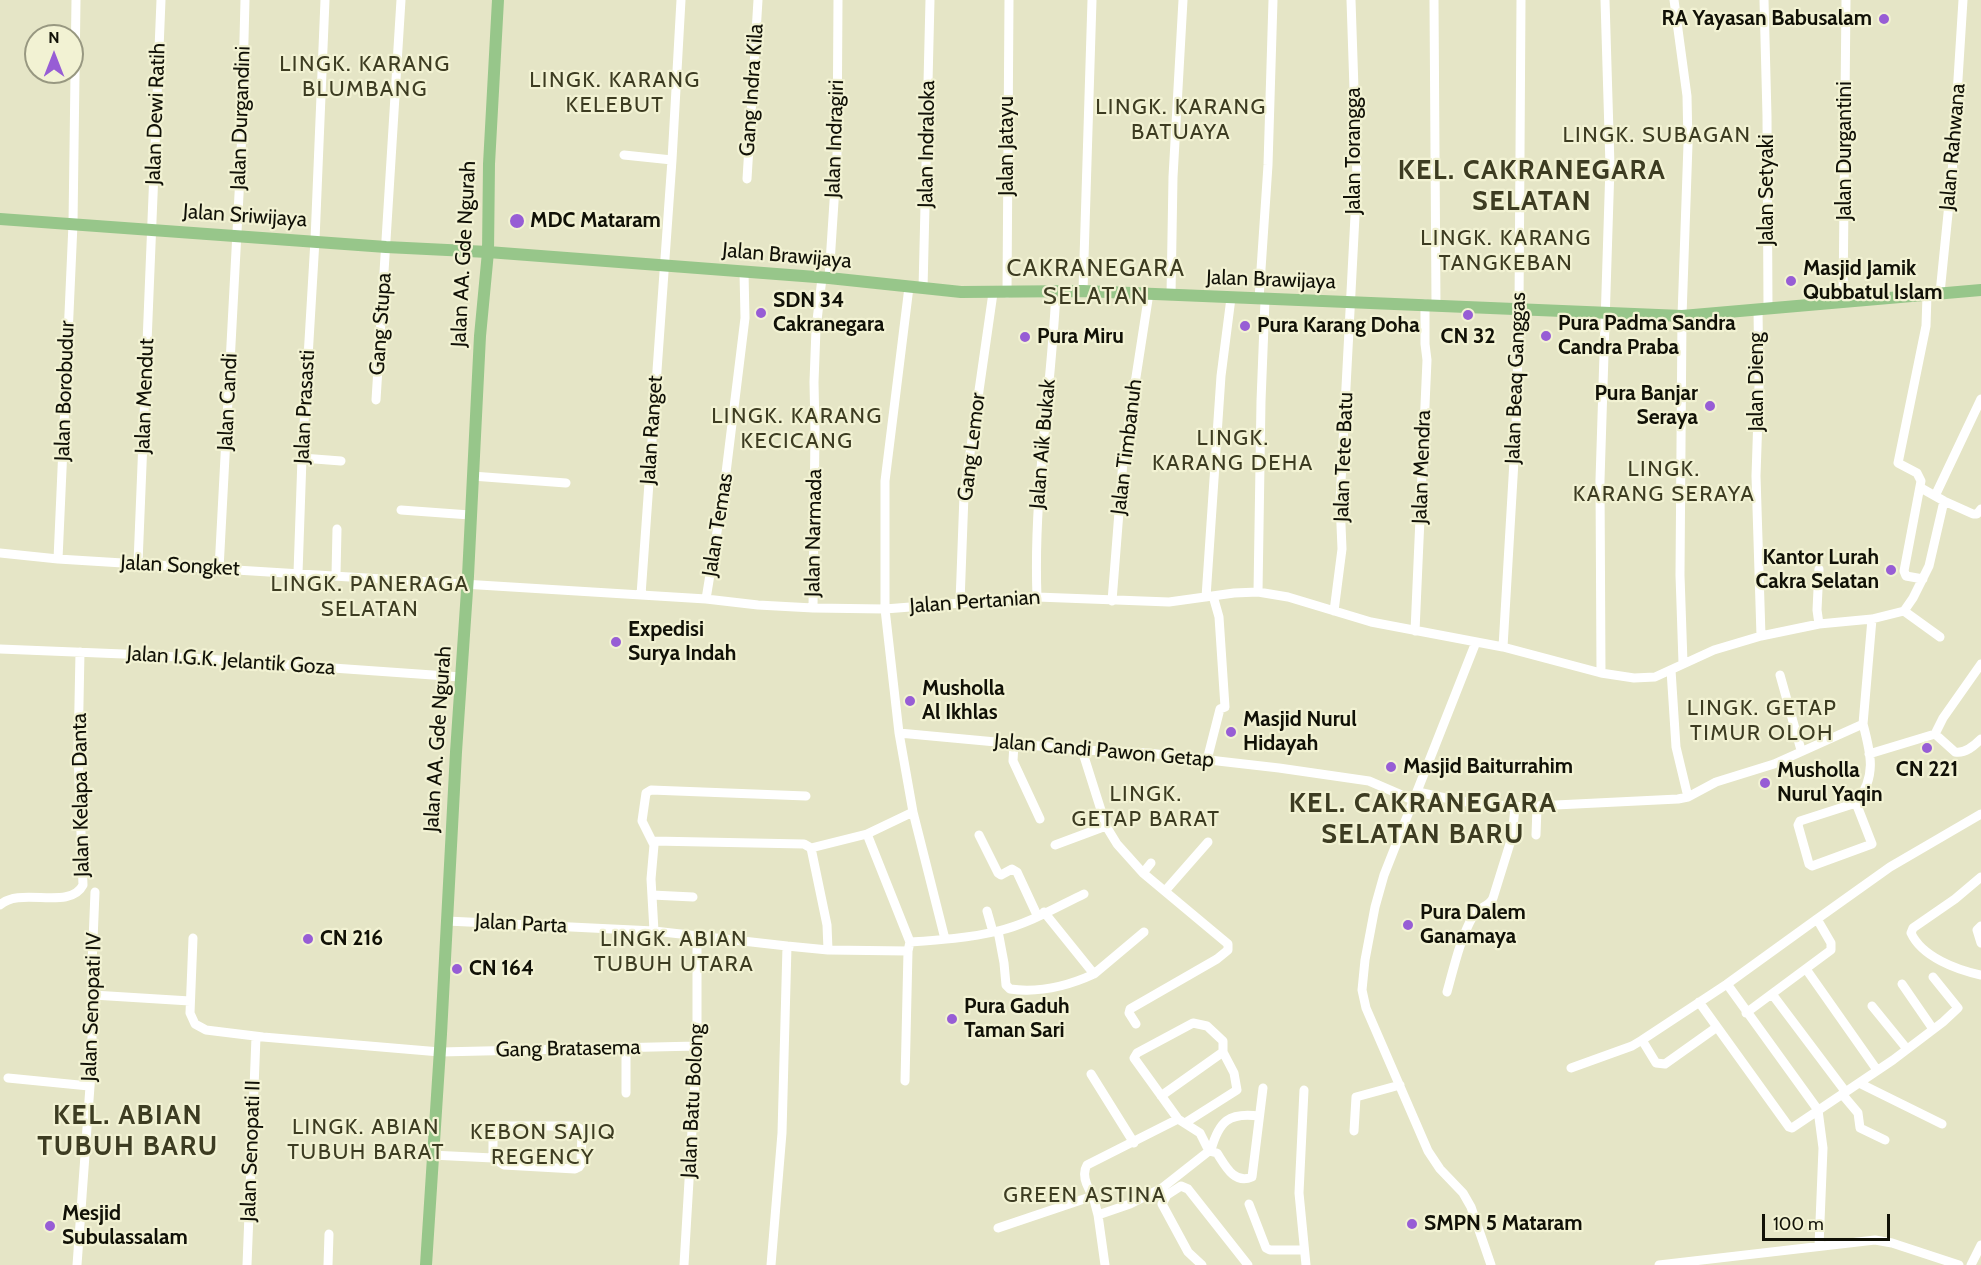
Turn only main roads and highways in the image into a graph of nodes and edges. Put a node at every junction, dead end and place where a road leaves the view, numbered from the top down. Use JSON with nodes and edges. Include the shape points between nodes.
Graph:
{"nodes":[{"id":1,"x":498,"y":0,"type":"edge"},
{"id":2,"x":0,"y":219,"type":"edge"},
{"id":3,"x":488,"y":252,"type":"junction"},
{"id":4,"x":1981,"y":290,"type":"edge"},
{"id":5,"x":426,"y":1265,"type":"edge"}],
"edges":[{"from":1,"to":3,"type":"main road","name":"Jalan AA. Gde Ngurah"},
{"from":2,"to":3,"type":"main road","name":"Jalan Sriwijaya"},
{"from":3,"to":4,"type":"main road","name":"Jalan Brawijaya","via":[[993,293],[1083,291],[1682,316]]},
{"from":3,"to":5,"type":"main road","name":"Jalan AA. Gde Ngurah"}]}
